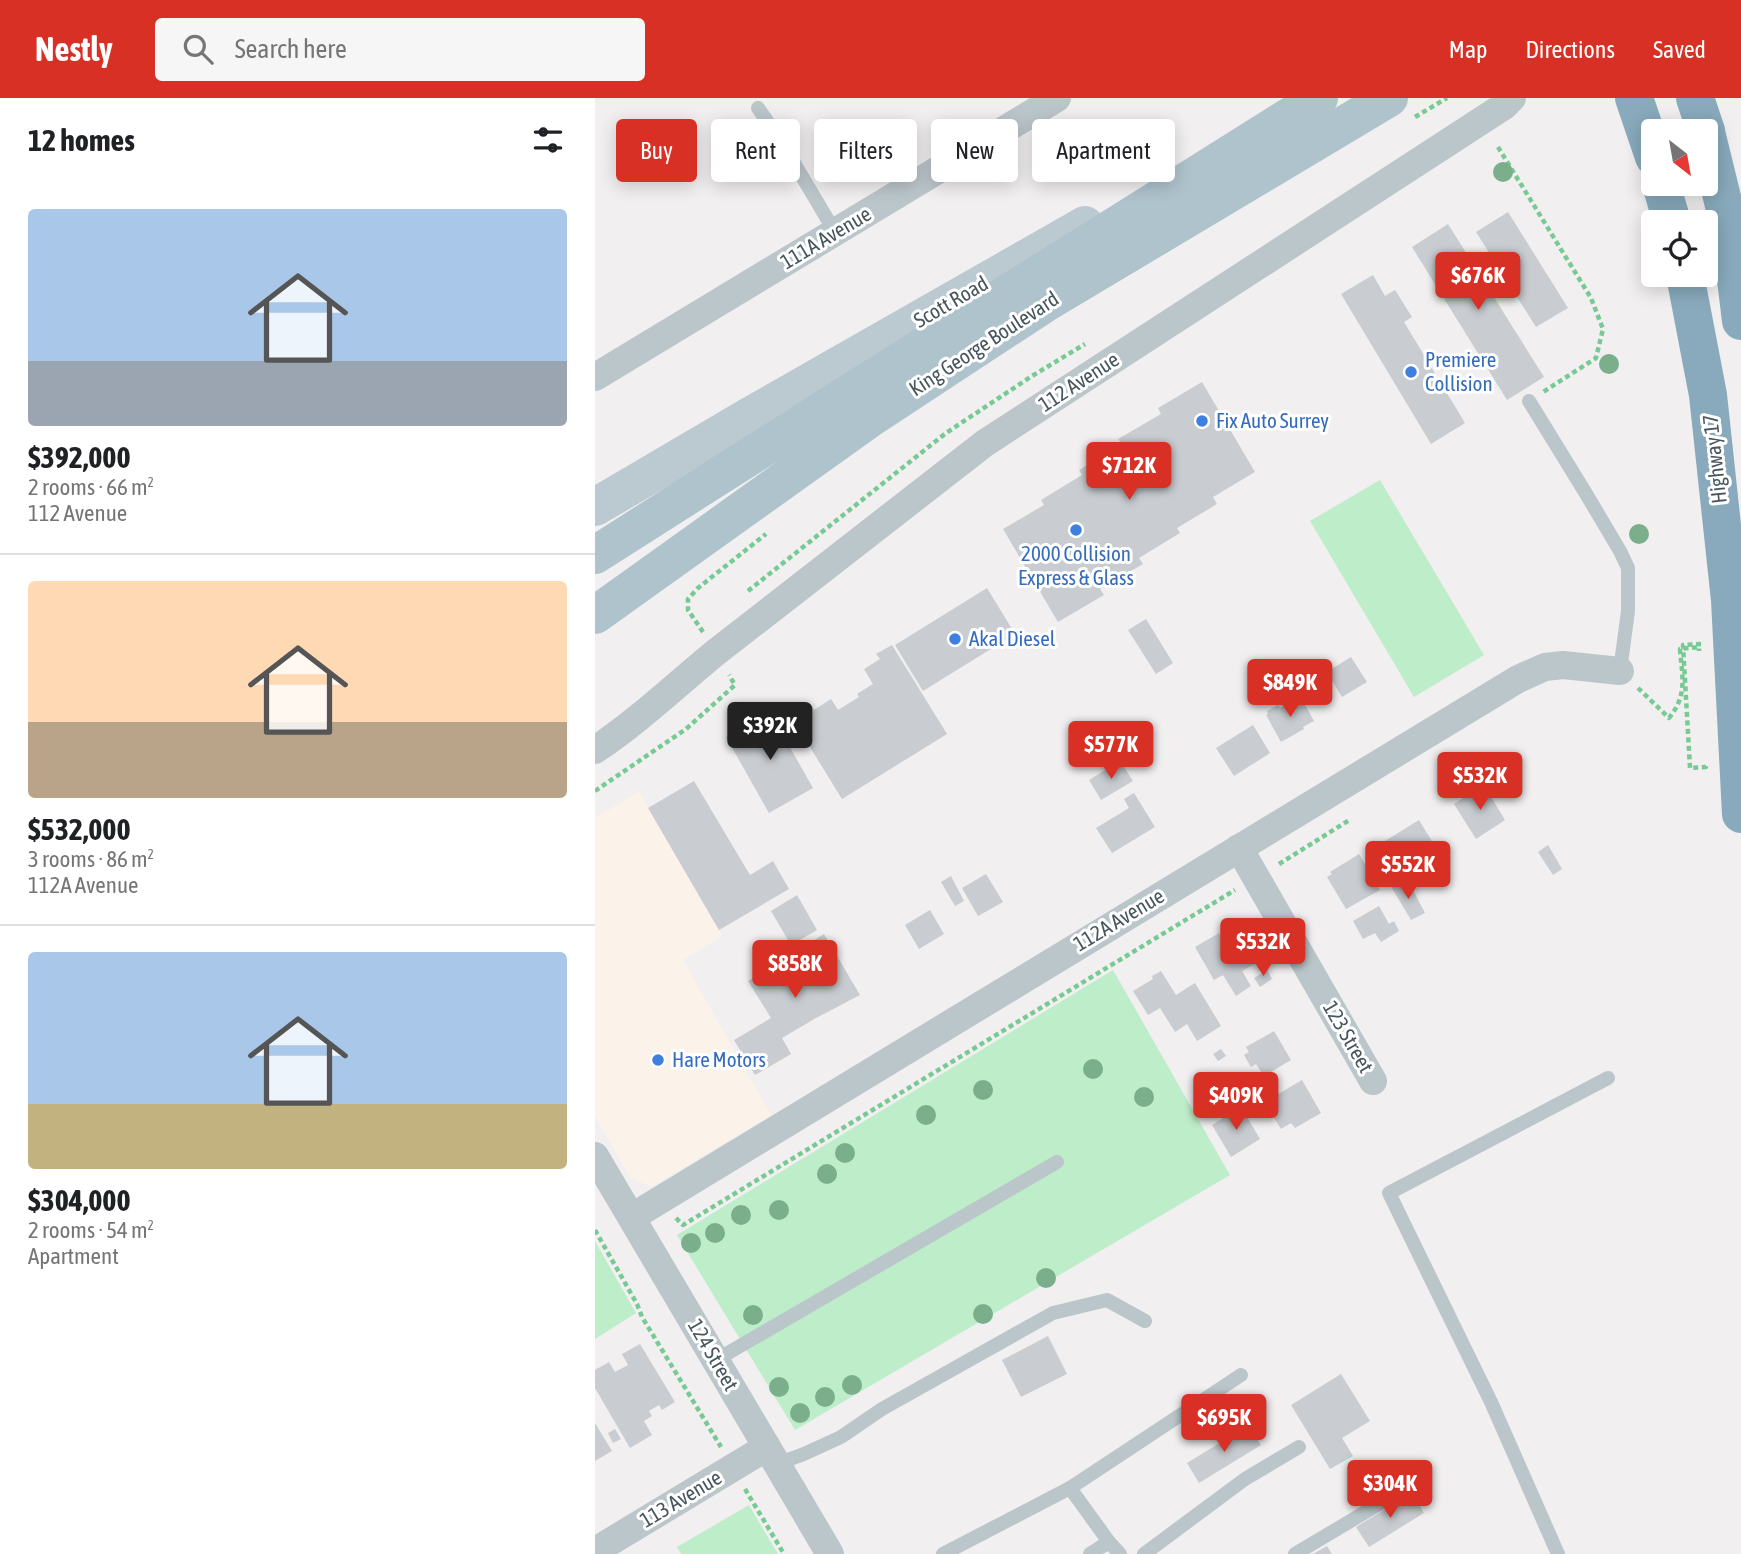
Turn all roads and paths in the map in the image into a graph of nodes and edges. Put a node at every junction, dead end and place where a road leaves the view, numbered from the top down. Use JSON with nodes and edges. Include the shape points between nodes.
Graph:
{"nodes":[{"id":1,"x":1056,"y":98,"type":"edge"},
{"id":2,"x":1307,"y":98,"type":"edge"},
{"id":3,"x":1319,"y":98,"type":"edge"},
{"id":4,"x":1389,"y":98,"type":"edge"},
{"id":5,"x":1634,"y":98,"type":"edge"},
{"id":6,"x":1695,"y":98,"type":"edge"},
{"id":7,"x":1508,"y":102,"type":"edge"},
{"id":8,"x":758,"y":108,"type":"dead end"},
{"id":9,"x":1641,"y":119,"type":"edge"},
{"id":10,"x":1702,"y":119,"type":"edge"},
{"id":11,"x":1498,"y":147,"type":"dead end"},
{"id":12,"x":1719,"y":185,"type":"edge"},
{"id":13,"x":835,"y":232,"type":"junction"},
{"id":14,"x":1687,"y":287,"type":"edge"},
{"id":15,"x":1741,"y":321,"type":"edge"},
{"id":16,"x":595,"y":377,"type":"edge"},
{"id":17,"x":1529,"y":401,"type":"joint"},
{"id":18,"x":601,"y":512,"type":"edge"},
{"id":19,"x":774,"y":528,"type":"dead end"},
{"id":20,"x":595,"y":555,"type":"edge"},
{"id":21,"x":595,"y":615,"type":"edge"},
{"id":22,"x":703,"y":632,"type":"dead end"},
{"id":23,"x":1620,"y":671,"type":"joint"},
{"id":24,"x":728,"y":674,"type":"dead end"},
{"id":25,"x":674,"y":687,"type":"junction"},
{"id":26,"x":1660,"y":709,"type":"dead end"},
{"id":27,"x":595,"y":724,"type":"edge"},
{"id":28,"x":595,"y":750,"type":"edge"},
{"id":29,"x":1705,"y":754,"type":"dead end"},
{"id":30,"x":1709,"y":763,"type":"dead end"},
{"id":31,"x":1710,"y":776,"type":"dead end"},
{"id":32,"x":595,"y":791,"type":"edge"},
{"id":33,"x":1741,"y":814,"type":"edge"},
{"id":34,"x":1351,"y":820,"type":"dead end"},
{"id":35,"x":1239,"y":848,"type":"junction"},
{"id":36,"x":1272,"y":869,"type":"dead end"},
{"id":37,"x":1244,"y":884,"type":"dead end"},
{"id":38,"x":1608,"y":1078,"type":"dead end"},
{"id":39,"x":1373,"y":1082,"type":"dead end"},
{"id":40,"x":595,"y":1156,"type":"edge"},
{"id":41,"x":1057,"y":1163,"type":"dead end"},
{"id":42,"x":671,"y":1212,"type":"dead end"},
{"id":43,"x":632,"y":1217,"type":"junction"},
{"id":44,"x":595,"y":1230,"type":"edge"},
{"id":45,"x":1145,"y":1321,"type":"dead end"},
{"id":46,"x":716,"y":1360,"type":"junction"},
{"id":47,"x":1241,"y":1375,"type":"dead end"},
{"id":48,"x":1299,"y":1447,"type":"dead end"},
{"id":49,"x":725,"y":1454,"type":"dead end"},
{"id":50,"x":772,"y":1456,"type":"junction"},
{"id":51,"x":740,"y":1480,"type":"dead end"},
{"id":52,"x":1070,"y":1488,"type":"junction"},
{"id":53,"x":1380,"y":1504,"type":"dead end"},
{"id":54,"x":1109,"y":1542,"type":"junction"},
{"id":55,"x":595,"y":1551,"type":"edge"},
{"id":56,"x":784,"y":1554,"type":"edge"},
{"id":57,"x":830,"y":1554,"type":"edge"},
{"id":58,"x":943,"y":1554,"type":"edge"},
{"id":59,"x":1090,"y":1554,"type":"edge"},
{"id":60,"x":1120,"y":1554,"type":"edge"},
{"id":61,"x":1144,"y":1554,"type":"edge"},
{"id":62,"x":1295,"y":1554,"type":"edge"},
{"id":63,"x":1558,"y":1554,"type":"edge"}],
"edges":[{"from":1,"to":13,"type":"street","name":"111A Avenue"},
{"from":2,"to":18,"type":"main road","name":"Scott Road","via":[[750,416]]},
{"from":3,"to":20,"type":"main road","name":"King George Boulevard"},
{"from":4,"to":21,"type":"main road","name":"King George Boulevard","via":[[1032,312],[872,417]]},
{"from":5,"to":9,"type":"highway"},
{"from":6,"to":10,"type":"highway"},
{"from":7,"to":25,"type":"street","name":"112 Avenue","via":[[985,443]]},
{"from":8,"to":13,"type":"lane"},
{"from":11,"to":17,"type":"path","via":[[1591,298],[1603,329],[1597,358]]},
{"from":12,"to":15,"type":"highway","via":[[1730,230]]},
{"from":13,"to":16,"type":"street","name":"111A Avenue"},
{"from":14,"to":33,"type":"highway","name":"Highway 17","via":[[1708,395],[1729,586]]},
{"from":17,"to":23,"type":"lane","via":[[1628,568]]},
{"from":19,"to":22,"type":"path","via":[[688,599],[688,610]]},
{"from":23,"to":35,"type":"street","name":"112A Avenue","via":[[1563,665],[1531,672]]},
{"from":24,"to":32,"type":"path","via":[[735,685],[686,729]]},
{"from":25,"to":27,"type":"street","name":"112 Avenue"},
{"from":25,"to":28,"type":"street","name":"112 Avenue"},
{"from":26,"to":29,"type":"path","via":[[1669,718],[1678,708],[1682,695],[1680,649],[1699,647],[1701,659],[1702,644],[1683,645],[1690,768],[1706,767]]},
{"from":30,"to":31,"type":"path"},
{"from":34,"to":36,"type":"path"},
{"from":35,"to":39,"type":"street","name":"123 Street"},
{"from":35,"to":43,"type":"street","name":"112A Avenue"},
{"from":37,"to":42,"type":"path","via":[[683,1225]]},
{"from":38,"to":63,"type":"lane","via":[[1389,1193]]},
{"from":40,"to":43,"type":"street","name":"124 Street"},
{"from":41,"to":46,"type":"lane"},
{"from":43,"to":46,"type":"street","name":"124 Street"},
{"from":44,"to":49,"type":"path"},
{"from":45,"to":50,"type":"lane","via":[[1107,1300],[1053,1313],[841,1437],[804,1454]]},
{"from":46,"to":50,"type":"street","name":"124 Street"},
{"from":47,"to":52,"type":"lane"},
{"from":48,"to":61,"type":"lane","via":[[1245,1479]]},
{"from":50,"to":55,"type":"street","name":"113 Avenue"},
{"from":50,"to":57,"type":"street","name":"124 Street"},
{"from":51,"to":56,"type":"path"},
{"from":52,"to":54,"type":"lane"},
{"from":52,"to":58,"type":"lane"},
{"from":53,"to":62,"type":"lane"},
{"from":54,"to":59,"type":"lane"},
{"from":54,"to":60,"type":"lane"}]}
